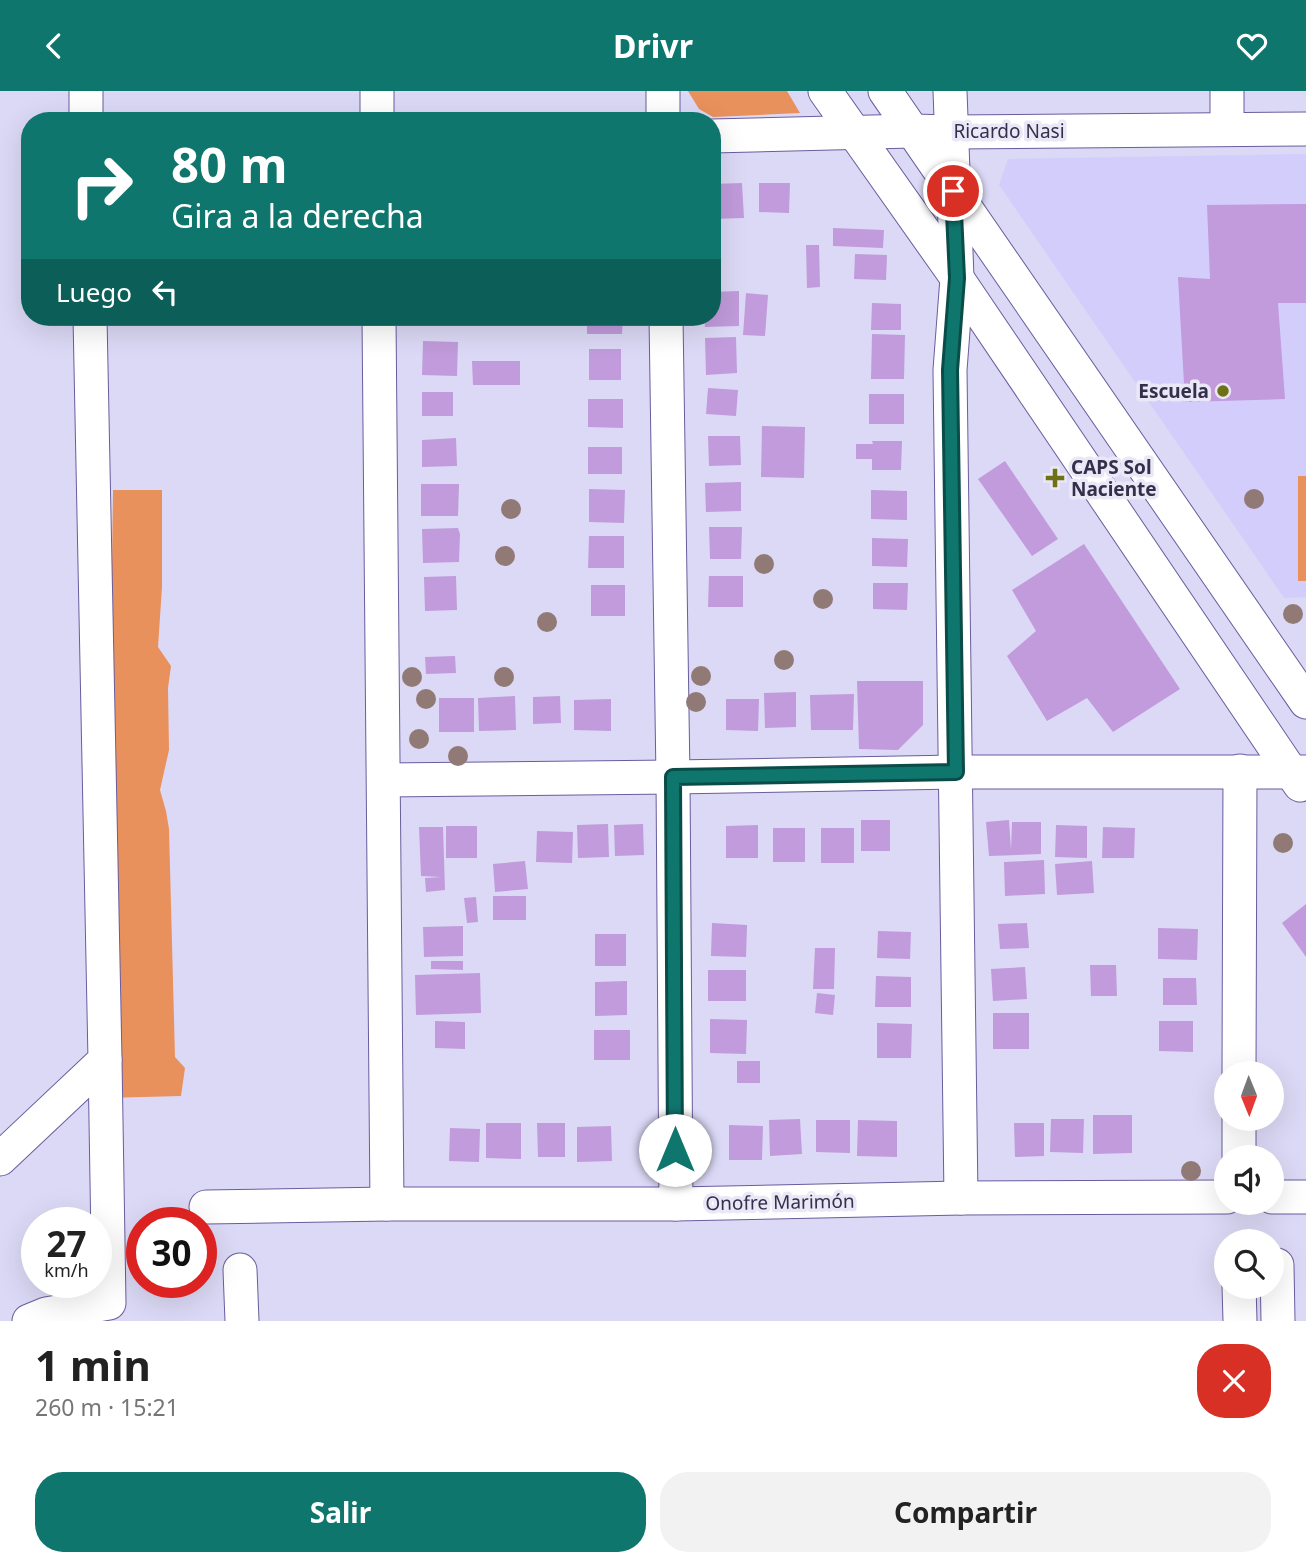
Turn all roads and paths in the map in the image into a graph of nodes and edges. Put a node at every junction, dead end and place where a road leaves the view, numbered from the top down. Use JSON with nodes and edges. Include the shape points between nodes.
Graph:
{"nodes":[{"id":1,"x":86,"y":91,"type":"edge"},
{"id":2,"x":377,"y":91,"type":"edge"},
{"id":3,"x":663,"y":91,"type":"edge"},
{"id":4,"x":825,"y":91,"type":"edge"},
{"id":5,"x":885,"y":91,"type":"edge"},
{"id":6,"x":950,"y":91,"type":"edge"},
{"id":7,"x":1227,"y":91,"type":"edge"},
{"id":8,"x":86,"y":112,"type":"edge"},
{"id":9,"x":377,"y":112,"type":"edge"},
{"id":10,"x":663,"y":112,"type":"edge"},
{"id":11,"x":1227,"y":129,"type":"junction"},
{"id":12,"x":1306,"y":129,"type":"edge"},
{"id":13,"x":912,"y":131,"type":"junction"},
{"id":14,"x":853,"y":132,"type":"junction"},
{"id":15,"x":951,"y":132,"type":"junction"},
{"id":16,"x":721,"y":136,"type":"edge"},
{"id":17,"x":953,"y":191,"type":"junction"},
{"id":18,"x":957,"y":278,"type":"junction"},
{"id":19,"x":90,"y":326,"type":"edge"},
{"id":20,"x":379,"y":326,"type":"edge"},
{"id":21,"x":666,"y":326,"type":"edge"},
{"id":22,"x":1306,"y":702,"type":"edge"},
{"id":23,"x":1240,"y":771,"type":"junction"},
{"id":24,"x":956,"y":772,"type":"junction"},
{"id":25,"x":673,"y":777,"type":"junction"},
{"id":26,"x":1301,"y":779,"type":"edge"},
{"id":27,"x":384,"y":780,"type":"junction"},
{"id":28,"x":105,"y":1060,"type":"junction"},
{"id":29,"x":1239,"y":1061,"type":"edge"},
{"id":30,"x":0,"y":1160,"type":"edge"},
{"id":31,"x":1214,"y":1197,"type":"edge"},
{"id":32,"x":1284,"y":1197,"type":"edge"},
{"id":33,"x":1306,"y":1197,"type":"edge"},
{"id":34,"x":961,"y":1198,"type":"junction"},
{"id":35,"x":387,"y":1204,"type":"junction"},
{"id":36,"x":676,"y":1204,"type":"junction"},
{"id":37,"x":206,"y":1207,"type":"dead end"},
{"id":38,"x":240,"y":1270,"type":"dead end"},
{"id":39,"x":1240,"y":1299,"type":"edge"},
{"id":40,"x":1278,"y":1299,"type":"edge"},
{"id":41,"x":29,"y":1321,"type":"edge"},
{"id":42,"x":242,"y":1321,"type":"edge"},
{"id":43,"x":1240,"y":1321,"type":"edge"},
{"id":44,"x":1279,"y":1321,"type":"edge"}],
"edges":[{"from":1,"to":8,"type":"street"},
{"from":2,"to":9,"type":"street"},
{"from":3,"to":10,"type":"street"},
{"from":4,"to":14,"type":"street"},
{"from":5,"to":13,"type":"street"},
{"from":6,"to":15,"type":"street"},
{"from":7,"to":11,"type":"street"},
{"from":11,"to":12,"type":"street","name":"Ricardo Nasi"},
{"from":11,"to":15,"type":"street","name":"Ricardo Nasi"},
{"from":13,"to":14,"type":"street","name":"Ricardo Nasi"},
{"from":13,"to":15,"type":"street","name":"Ricardo Nasi"},
{"from":13,"to":17,"type":"street"},
{"from":14,"to":16,"type":"street","name":"Ricardo Nasi"},
{"from":14,"to":18,"type":"street"},
{"from":15,"to":17,"type":"street"},
{"from":17,"to":18,"type":"street"},
{"from":17,"to":22,"type":"street"},
{"from":18,"to":24,"type":"street","via":[[950,370]]},
{"from":18,"to":26,"type":"street"},
{"from":19,"to":28,"type":"street"},
{"from":20,"to":27,"type":"street"},
{"from":21,"to":25,"type":"street"},
{"from":23,"to":24,"type":"street"},
{"from":23,"to":26,"type":"street"},
{"from":23,"to":29,"type":"street"},
{"from":24,"to":25,"type":"street"},
{"from":24,"to":34,"type":"street"},
{"from":25,"to":27,"type":"street"},
{"from":25,"to":36,"type":"street"},
{"from":27,"to":35,"type":"street"},
{"from":28,"to":30,"type":"street"},
{"from":28,"to":41,"type":"street","via":[[108,1303]]},
{"from":31,"to":34,"type":"street","name":"Onofre Marimón"},
{"from":32,"to":33,"type":"street"},
{"from":34,"to":36,"type":"street","name":"Onofre Marimón"},
{"from":35,"to":36,"type":"street","name":"Onofre Marimón"},
{"from":35,"to":37,"type":"street","name":"Onofre Marimón"},
{"from":38,"to":42,"type":"street"},
{"from":39,"to":43,"type":"street"},
{"from":40,"to":44,"type":"street"}]}
